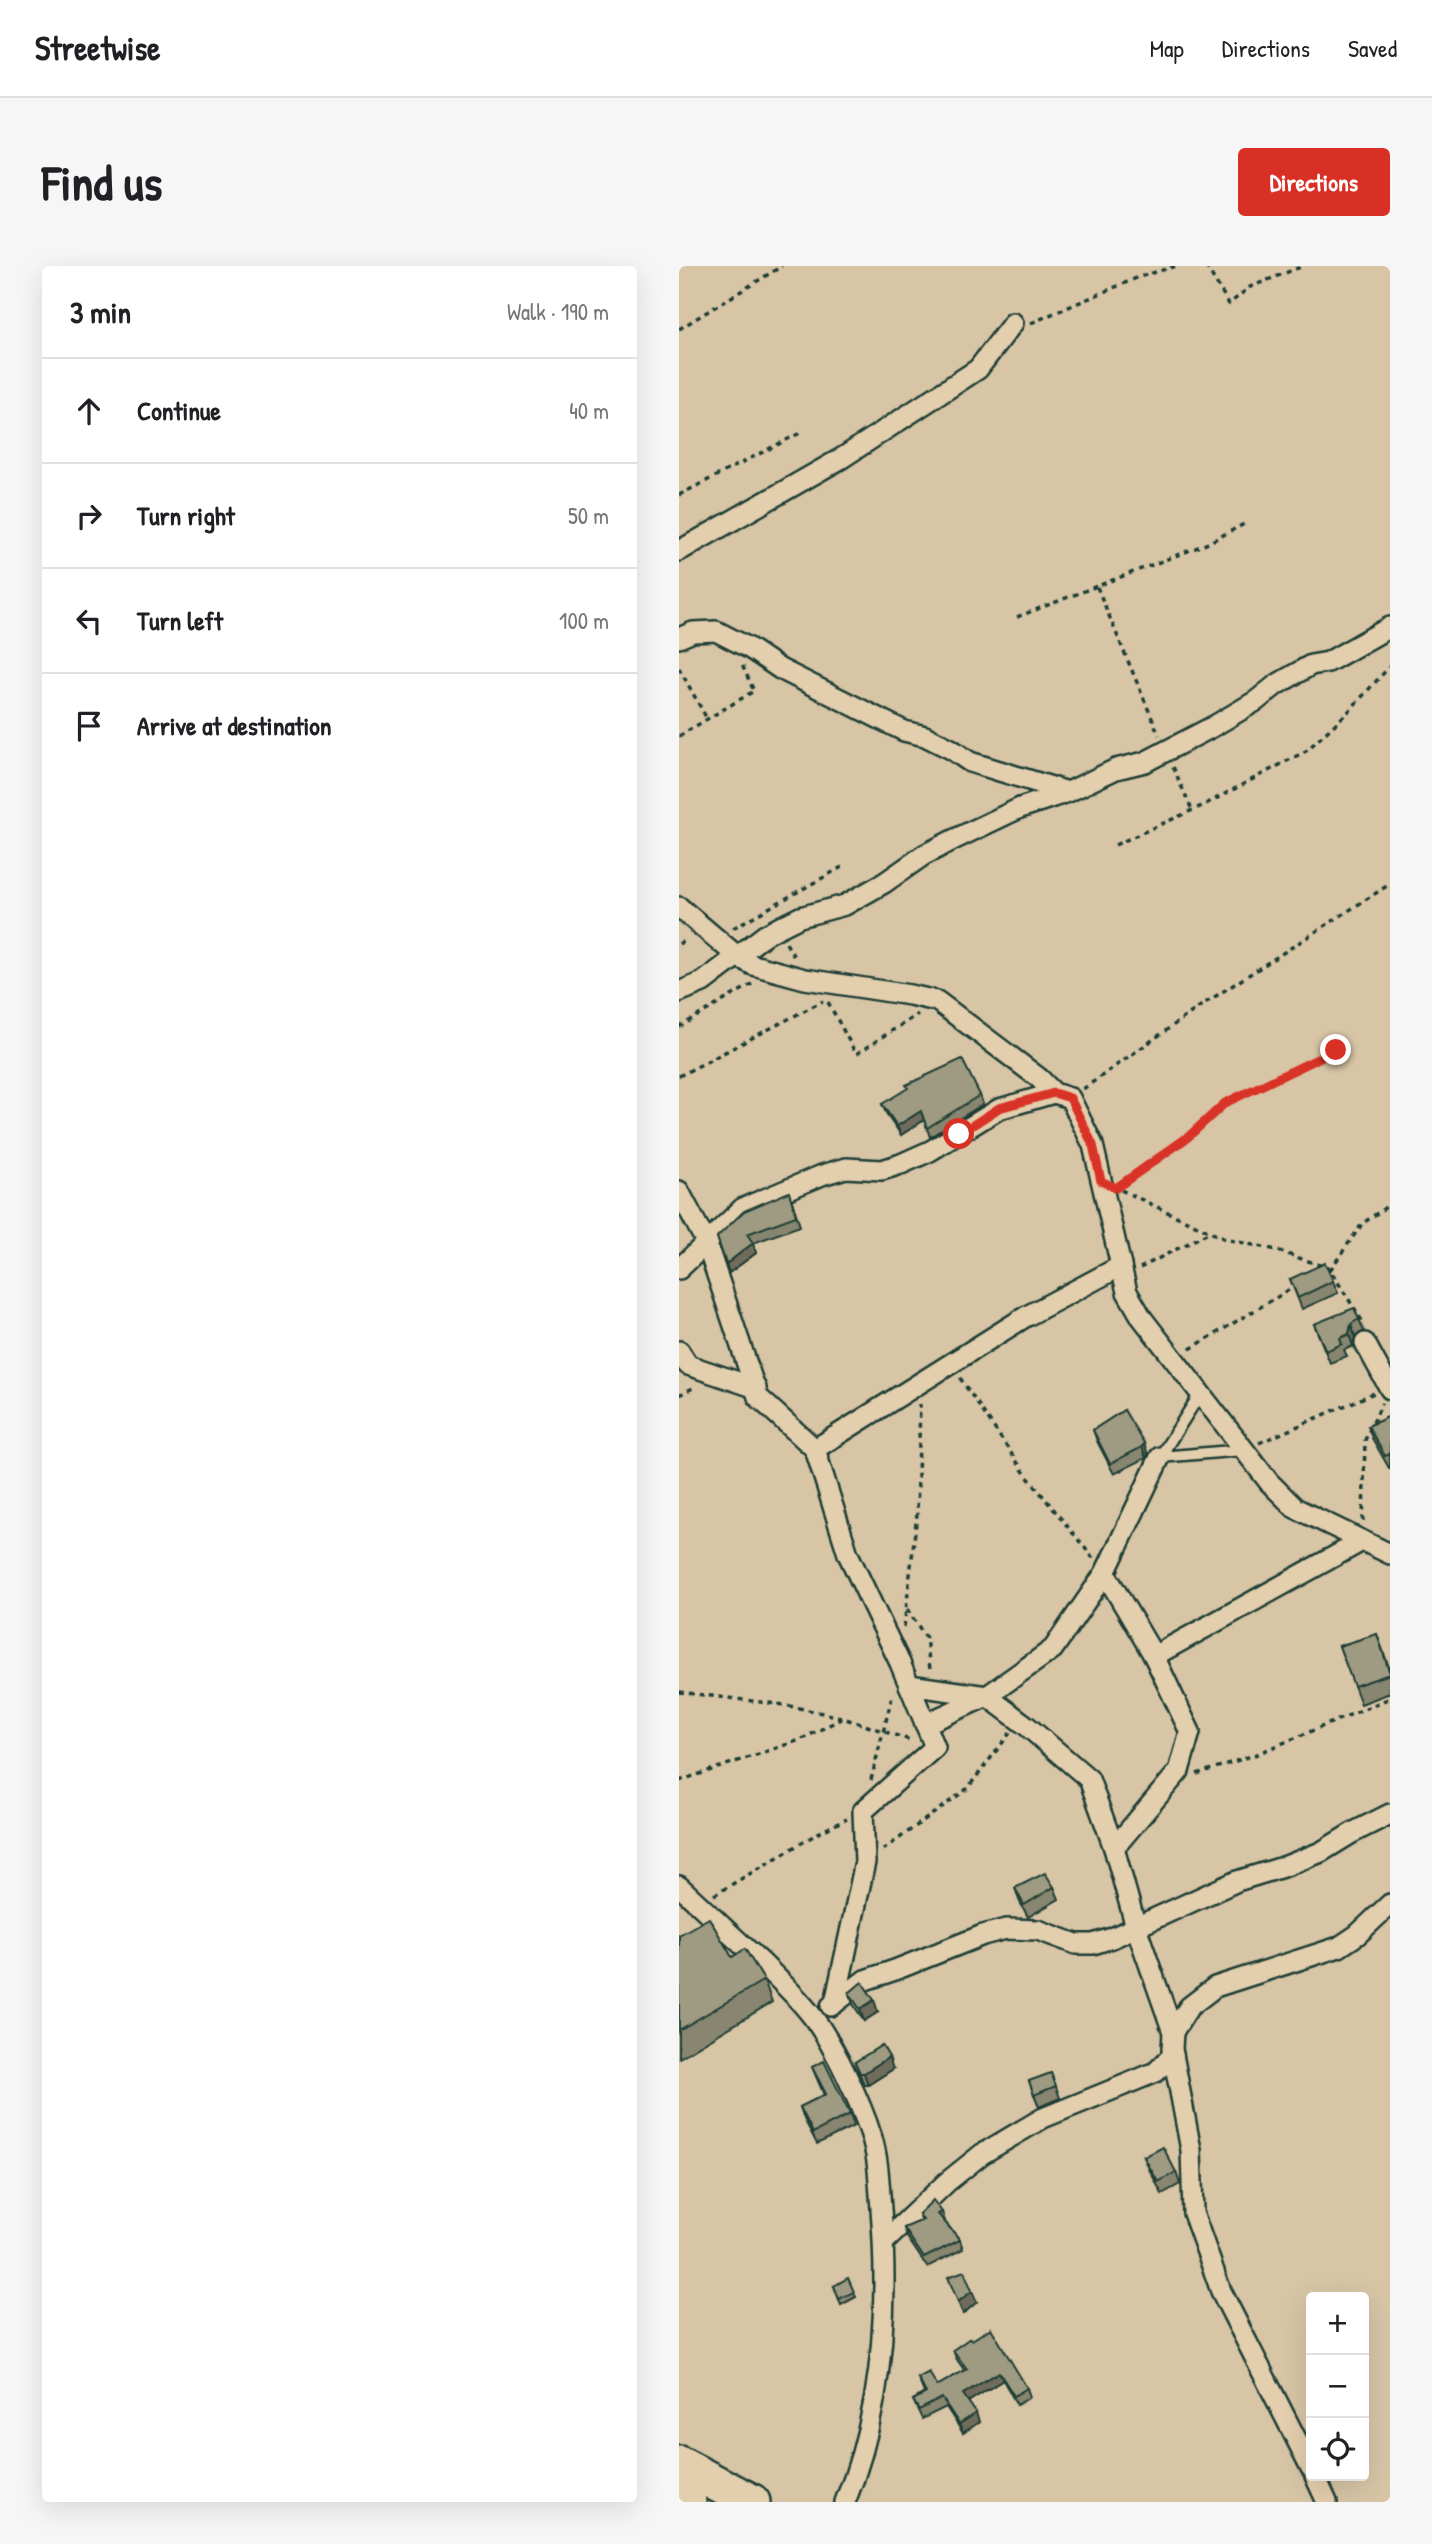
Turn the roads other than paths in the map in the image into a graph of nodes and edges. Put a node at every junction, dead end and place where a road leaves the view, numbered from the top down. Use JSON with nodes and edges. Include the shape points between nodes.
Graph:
{"nodes":[{"id":1,"x":1013,"y":323,"type":"road end"},
{"id":2,"x":679,"y":551,"type":"edge"},
{"id":3,"x":1390,"y":627,"type":"edge"},
{"id":4,"x":679,"y":638,"type":"edge"},
{"id":5,"x":1068,"y":792,"type":"junction"},
{"id":6,"x":679,"y":907,"type":"edge"},
{"id":7,"x":737,"y":956,"type":"junction"},
{"id":8,"x":679,"y":992,"type":"edge"},
{"id":9,"x":1062,"y":1095,"type":"junction"},
{"id":10,"x":679,"y":1191,"type":"edge"},
{"id":11,"x":706,"y":1242,"type":"junction"},
{"id":12,"x":679,"y":1269,"type":"edge"},
{"id":13,"x":1122,"y":1271,"type":"junction"},
{"id":14,"x":1366,"y":1346,"type":"road end"},
{"id":15,"x":682,"y":1360,"type":"edge"},
{"id":16,"x":1389,"y":1387,"type":"edge"},
{"id":17,"x":756,"y":1388,"type":"junction"},
{"id":18,"x":1200,"y":1394,"type":"junction"},
{"id":19,"x":815,"y":1449,"type":"junction"},
{"id":20,"x":1244,"y":1450,"type":"junction"},
{"id":21,"x":1160,"y":1457,"type":"junction"},
{"id":22,"x":1362,"y":1541,"type":"junction"},
{"id":23,"x":1390,"y":1554,"type":"edge"},
{"id":24,"x":1105,"y":1573,"type":"junction"},
{"id":25,"x":1154,"y":1656,"type":"junction"},
{"id":26,"x":909,"y":1685,"type":"junction"},
{"id":27,"x":987,"y":1696,"type":"junction"},
{"id":28,"x":926,"y":1724,"type":"junction"},
{"id":29,"x":1390,"y":1814,"type":"edge"},
{"id":30,"x":1114,"y":1848,"type":"junction"},
{"id":31,"x":679,"y":1886,"type":"edge"},
{"id":32,"x":1390,"y":1905,"type":"edge"},
{"id":33,"x":1136,"y":1927,"type":"junction"},
{"id":34,"x":835,"y":2003,"type":"junction"},
{"id":35,"x":815,"y":2020,"type":"junction"},
{"id":36,"x":1173,"y":2032,"type":"junction"},
{"id":37,"x":1173,"y":2055,"type":"junction"},
{"id":38,"x":1156,"y":2072,"type":"junction"},
{"id":39,"x":1178,"y":2080,"type":"junction"},
{"id":40,"x":884,"y":2242,"type":"junction"},
{"id":41,"x":1306,"y":2458,"type":"edge"},
{"id":42,"x":679,"y":2464,"type":"edge"},
{"id":43,"x":1317,"y":2481,"type":"edge"},
{"id":44,"x":679,"y":2497,"type":"edge"},
{"id":45,"x":688,"y":2502,"type":"edge"},
{"id":46,"x":752,"y":2502,"type":"edge"},
{"id":47,"x":845,"y":2502,"type":"edge"},
{"id":48,"x":1327,"y":2502,"type":"edge"}],
"edges":[{"from":1,"to":2,"type":"street","via":[[978,369],[842,458]]},
{"from":3,"to":5,"type":"street","via":[[1328,662],[1311,665],[1214,726],[1145,762],[1116,769]]},
{"from":4,"to":5,"type":"street","via":[[716,631],[780,669],[904,731],[925,736],[970,762]]},
{"from":5,"to":7,"type":"street","via":[[1020,808],[953,840],[845,905],[800,917]]},
{"from":6,"to":7,"type":"street"},
{"from":7,"to":8,"type":"street","via":[[703,982]]},
{"from":7,"to":9,"type":"street","via":[[783,975],[937,1001]]},
{"from":9,"to":11,"type":"street","via":[[999,1108],[930,1152],[901,1164],[881,1170],[846,1168],[822,1175],[743,1208]]},
{"from":9,"to":13,"type":"street","via":[[1093,1145]]},
{"from":10,"to":11,"type":"street"},
{"from":11,"to":12,"type":"street"},
{"from":11,"to":17,"type":"street"},
{"from":13,"to":18,"type":"street","via":[[1127,1292],[1142,1318]]},
{"from":13,"to":19,"type":"street","via":[[1025,1317]]},
{"from":14,"to":16,"type":"street"},
{"from":15,"to":17,"type":"street"},
{"from":17,"to":19,"type":"street","via":[[758,1397]]},
{"from":18,"to":20,"type":"street"},
{"from":18,"to":21,"type":"lane"},
{"from":19,"to":26,"type":"street","via":[[848,1553]]},
{"from":20,"to":21,"type":"lane"},
{"from":20,"to":22,"type":"street","via":[[1296,1508]]},
{"from":21,"to":24,"type":"street"},
{"from":22,"to":23,"type":"street"},
{"from":22,"to":25,"type":"street"},
{"from":24,"to":25,"type":"street"},
{"from":24,"to":27,"type":"street","via":[[1053,1649]]},
{"from":25,"to":30,"type":"street","via":[[1190,1732],[1179,1771]]},
{"from":26,"to":27,"type":"street"},
{"from":26,"to":28,"type":"street"},
{"from":27,"to":28,"type":"street"},
{"from":27,"to":30,"type":"street","via":[[1089,1779]]},
{"from":28,"to":34,"type":"street","via":[[935,1747],[863,1811],[865,1863]]},
{"from":29,"to":33,"type":"street","via":[[1321,1852],[1237,1881]]},
{"from":30,"to":33,"type":"street"},
{"from":31,"to":35,"type":"street"},
{"from":32,"to":36,"type":"street","via":[[1339,1947],[1215,1987],[1189,2007]]},
{"from":33,"to":34,"type":"street","via":[[1093,1944],[1076,1944],[1038,1930],[1006,1928],[865,1980]]},
{"from":33,"to":36,"type":"street"},
{"from":34,"to":35,"type":"street"},
{"from":35,"to":40,"type":"street","via":[[871,2136]]},
{"from":36,"to":37,"type":"street"},
{"from":37,"to":38,"type":"street"},
{"from":37,"to":39,"type":"street"},
{"from":38,"to":39,"type":"street"},
{"from":38,"to":40,"type":"street","via":[[1043,2118],[982,2154]]},
{"from":39,"to":41,"type":"street","via":[[1191,2150],[1193,2213],[1221,2291]]},
{"from":40,"to":47,"type":"street","via":[[884,2319],[875,2403]]},
{"from":42,"to":46,"type":"highway"},
{"from":43,"to":48,"type":"street"},
{"from":44,"to":45,"type":"highway"}]}
